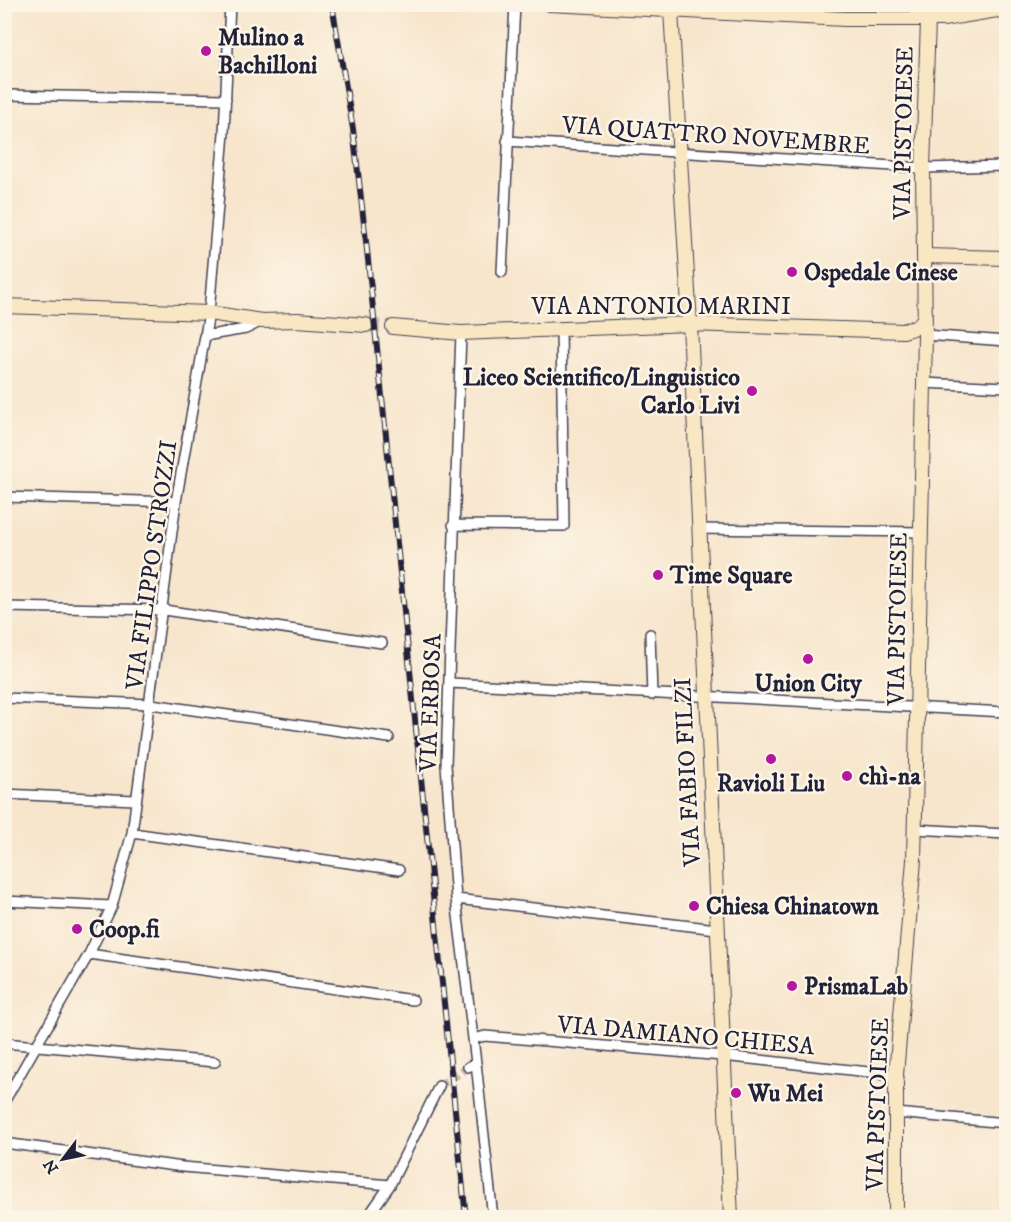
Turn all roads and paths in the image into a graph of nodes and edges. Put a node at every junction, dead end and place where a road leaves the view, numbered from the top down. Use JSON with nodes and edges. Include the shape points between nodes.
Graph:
{"nodes":[{"id":1,"x":230,"y":4,"type":"edge"},
{"id":2,"x":515,"y":4,"type":"edge"},
{"id":3,"x":549,"y":4,"type":"edge"},
{"id":4,"x":930,"y":4,"type":"edge"},
{"id":5,"x":980,"y":4,"type":"edge"},
{"id":6,"x":670,"y":7,"type":"edge"},
{"id":7,"x":1002,"y":11,"type":"edge"},
{"id":8,"x":928,"y":20,"type":"junction"},
{"id":9,"x":4,"y":95,"type":"edge"},
{"id":10,"x":226,"y":99,"type":"junction"},
{"id":11,"x":507,"y":141,"type":"junction"},
{"id":12,"x":678,"y":152,"type":"junction"},
{"id":13,"x":1006,"y":166,"type":"edge"},
{"id":14,"x":923,"y":168,"type":"junction"},
{"id":15,"x":924,"y":256,"type":"junction"},
{"id":16,"x":1006,"y":258,"type":"edge"},
{"id":17,"x":502,"y":272,"type":"dead end"},
{"id":18,"x":4,"y":306,"type":"edge"},
{"id":19,"x":209,"y":313,"type":"junction"},
{"id":20,"x":924,"y":318,"type":"junction"},
{"id":21,"x":262,"y":321,"type":"junction"},
{"id":22,"x":690,"y":324,"type":"junction"},
{"id":23,"x":366,"y":325,"type":"tunnel mouth"},
{"id":24,"x":393,"y":327,"type":"tunnel mouth"},
{"id":25,"x":561,"y":328,"type":"junction"},
{"id":26,"x":461,"y":333,"type":"junction"},
{"id":27,"x":925,"y":334,"type":"junction"},
{"id":28,"x":204,"y":336,"type":"junction"},
{"id":29,"x":1006,"y":341,"type":"edge"},
{"id":30,"x":923,"y":383,"type":"junction"},
{"id":31,"x":1006,"y":387,"type":"edge"},
{"id":32,"x":4,"y":497,"type":"edge"},
{"id":33,"x":176,"y":502,"type":"junction"},
{"id":34,"x":453,"y":525,"type":"junction"},
{"id":35,"x":699,"y":529,"type":"junction"},
{"id":36,"x":922,"y":532,"type":"junction"},
{"id":37,"x":4,"y":607,"type":"edge"},
{"id":38,"x":164,"y":610,"type":"junction"},
{"id":39,"x":650,"y":634,"type":"dead end"},
{"id":40,"x":382,"y":643,"type":"dead end"},
{"id":41,"x":450,"y":682,"type":"junction"},
{"id":42,"x":652,"y":695,"type":"junction"},
{"id":43,"x":707,"y":697,"type":"junction"},
{"id":44,"x":4,"y":698,"type":"edge"},
{"id":45,"x":151,"y":704,"type":"junction"},
{"id":46,"x":917,"y":708,"type":"junction"},
{"id":47,"x":1006,"y":712,"type":"edge"},
{"id":48,"x":389,"y":738,"type":"dead end"},
{"id":49,"x":4,"y":794,"type":"edge"},
{"id":50,"x":135,"y":800,"type":"junction"},
{"id":51,"x":915,"y":829,"type":"junction"},
{"id":52,"x":132,"y":833,"type":"junction"},
{"id":53,"x":1006,"y":834,"type":"edge"},
{"id":54,"x":399,"y":870,"type":"dead end"},
{"id":55,"x":456,"y":899,"type":"junction"},
{"id":56,"x":4,"y":901,"type":"edge"},
{"id":57,"x":112,"y":906,"type":"junction"},
{"id":58,"x":717,"y":929,"type":"junction"},
{"id":59,"x":89,"y":954,"type":"junction"},
{"id":60,"x":413,"y":1000,"type":"dead end"},
{"id":61,"x":472,"y":1040,"type":"junction"},
{"id":62,"x":4,"y":1043,"type":"edge"},
{"id":63,"x":36,"y":1046,"type":"junction"},
{"id":64,"x":723,"y":1056,"type":"junction"},
{"id":65,"x":215,"y":1062,"type":"dead end"},
{"id":66,"x":896,"y":1075,"type":"junction"},
{"id":67,"x":439,"y":1086,"type":"tunnel mouth"},
{"id":68,"x":4,"y":1102,"type":"edge"},
{"id":69,"x":896,"y":1113,"type":"junction"},
{"id":70,"x":1006,"y":1123,"type":"edge"},
{"id":71,"x":4,"y":1143,"type":"edge"},
{"id":72,"x":390,"y":1185,"type":"junction"},
{"id":73,"x":367,"y":1218,"type":"edge"},
{"id":74,"x":493,"y":1218,"type":"edge"},
{"id":75,"x":731,"y":1218,"type":"edge"},
{"id":76,"x":896,"y":1218,"type":"edge"}],
"edges":[{"from":1,"to":10,"type":"street","name":"VIA FILIPPO STROZZI"},
{"from":2,"to":11,"type":"street"},
{"from":3,"to":6,"type":"street"},
{"from":4,"to":8,"type":"street"},
{"from":5,"to":7,"type":"street"},
{"from":6,"to":8,"type":"street","via":[[845,20]]},
{"from":6,"to":12,"type":"street","name":"VIA FABIO FILZI"},
{"from":7,"to":8,"type":"street"},
{"from":8,"to":14,"type":"street","name":"VIA PISTOIESE"},
{"from":9,"to":10,"type":"street"},
{"from":10,"to":19,"type":"street","name":"VIA FILIPPO STROZZI"},
{"from":11,"to":12,"type":"street","name":"VIA QUATTRO NOVEMBRE"},
{"from":11,"to":17,"type":"street"},
{"from":12,"to":14,"type":"street","name":"VIA QUATTRO NOVEMBRE"},
{"from":12,"to":22,"type":"street","name":"VIA FABIO FILZI"},
{"from":13,"to":14,"type":"street","name":"VIA QUATTRO NOVEMBRE"},
{"from":14,"to":15,"type":"street","name":"VIA PISTOIESE"},
{"from":15,"to":16,"type":"street"},
{"from":15,"to":20,"type":"street","name":"VIA PISTOIESE"},
{"from":18,"to":19,"type":"street"},
{"from":19,"to":21,"type":"street"},
{"from":19,"to":28,"type":"street","name":"VIA FILIPPO STROZZI"},
{"from":20,"to":22,"type":"street","name":"VIA ANTONIO MARINI","via":[[919,326],[903,331]]},
{"from":20,"to":27,"type":"street","name":"VIA PISTOIESE"},
{"from":21,"to":23,"type":"street"},
{"from":21,"to":28,"type":"street","via":[[246,329]]},
{"from":22,"to":25,"type":"street","name":"VIA ANTONIO MARINI"},
{"from":22,"to":35,"type":"street","name":"VIA FABIO FILZI"},
{"from":24,"to":26,"type":"street","name":"VIA ANTONIO MARINI"},
{"from":25,"to":26,"type":"street","name":"VIA ANTONIO MARINI"},
{"from":25,"to":34,"type":"street","via":[[564,526]]},
{"from":26,"to":34,"type":"street","name":"VIA ERBOSA"},
{"from":27,"to":29,"type":"street"},
{"from":27,"to":30,"type":"street","name":"VIA PISTOIESE"},
{"from":28,"to":33,"type":"street","name":"VIA FILIPPO STROZZI"},
{"from":30,"to":31,"type":"street"},
{"from":30,"to":36,"type":"street","name":"VIA PISTOIESE"},
{"from":32,"to":33,"type":"street"},
{"from":33,"to":38,"type":"street","name":"VIA FILIPPO STROZZI"},
{"from":34,"to":41,"type":"street","name":"VIA ERBOSA"},
{"from":35,"to":36,"type":"street"},
{"from":35,"to":43,"type":"street","name":"VIA FABIO FILZI"},
{"from":36,"to":46,"type":"street","name":"VIA PISTOIESE"},
{"from":37,"to":38,"type":"street"},
{"from":38,"to":40,"type":"street"},
{"from":38,"to":45,"type":"street","name":"VIA FILIPPO STROZZI"},
{"from":39,"to":42,"type":"street"},
{"from":41,"to":42,"type":"street"},
{"from":41,"to":55,"type":"street","name":"VIA ERBOSA","via":[[446,765]]},
{"from":42,"to":43,"type":"street"},
{"from":43,"to":46,"type":"street"},
{"from":43,"to":58,"type":"street","name":"VIA FABIO FILZI"},
{"from":44,"to":45,"type":"street"},
{"from":45,"to":48,"type":"street"},
{"from":45,"to":50,"type":"street","name":"VIA FILIPPO STROZZI"},
{"from":46,"to":47,"type":"street"},
{"from":46,"to":51,"type":"street","name":"VIA PISTOIESE"},
{"from":49,"to":50,"type":"street"},
{"from":50,"to":52,"type":"street","name":"VIA FILIPPO STROZZI"},
{"from":51,"to":53,"type":"street"},
{"from":51,"to":66,"type":"street","name":"VIA PISTOIESE"},
{"from":52,"to":54,"type":"street"},
{"from":52,"to":57,"type":"street","name":"VIA FILIPPO STROZZI"},
{"from":55,"to":58,"type":"street"},
{"from":55,"to":61,"type":"street","name":"VIA ERBOSA"},
{"from":56,"to":57,"type":"street"},
{"from":57,"to":59,"type":"street","name":"VIA FILIPPO STROZZI"},
{"from":58,"to":64,"type":"street","name":"VIA FABIO FILZI"},
{"from":59,"to":60,"type":"street"},
{"from":59,"to":63,"type":"street","name":"VIA FILIPPO STROZZI"},
{"from":61,"to":64,"type":"street","name":"VIA DAMIANO CHIESA","via":[[485,1036]]},
{"from":61,"to":74,"type":"street","name":"VIA ERBOSA"},
{"from":62,"to":63,"type":"street"},
{"from":63,"to":65,"type":"street"},
{"from":63,"to":68,"type":"street","name":"VIA FILIPPO STROZZI"},
{"from":64,"to":66,"type":"street","name":"VIA DAMIANO CHIESA"},
{"from":64,"to":75,"type":"street","name":"VIA FABIO FILZI"},
{"from":66,"to":69,"type":"street","name":"VIA PISTOIESE"},
{"from":67,"to":72,"type":"street"},
{"from":69,"to":70,"type":"street"},
{"from":69,"to":76,"type":"street","name":"VIA PISTOIESE"},
{"from":71,"to":72,"type":"street","via":[[183,1167]]},
{"from":72,"to":73,"type":"street"}]}
